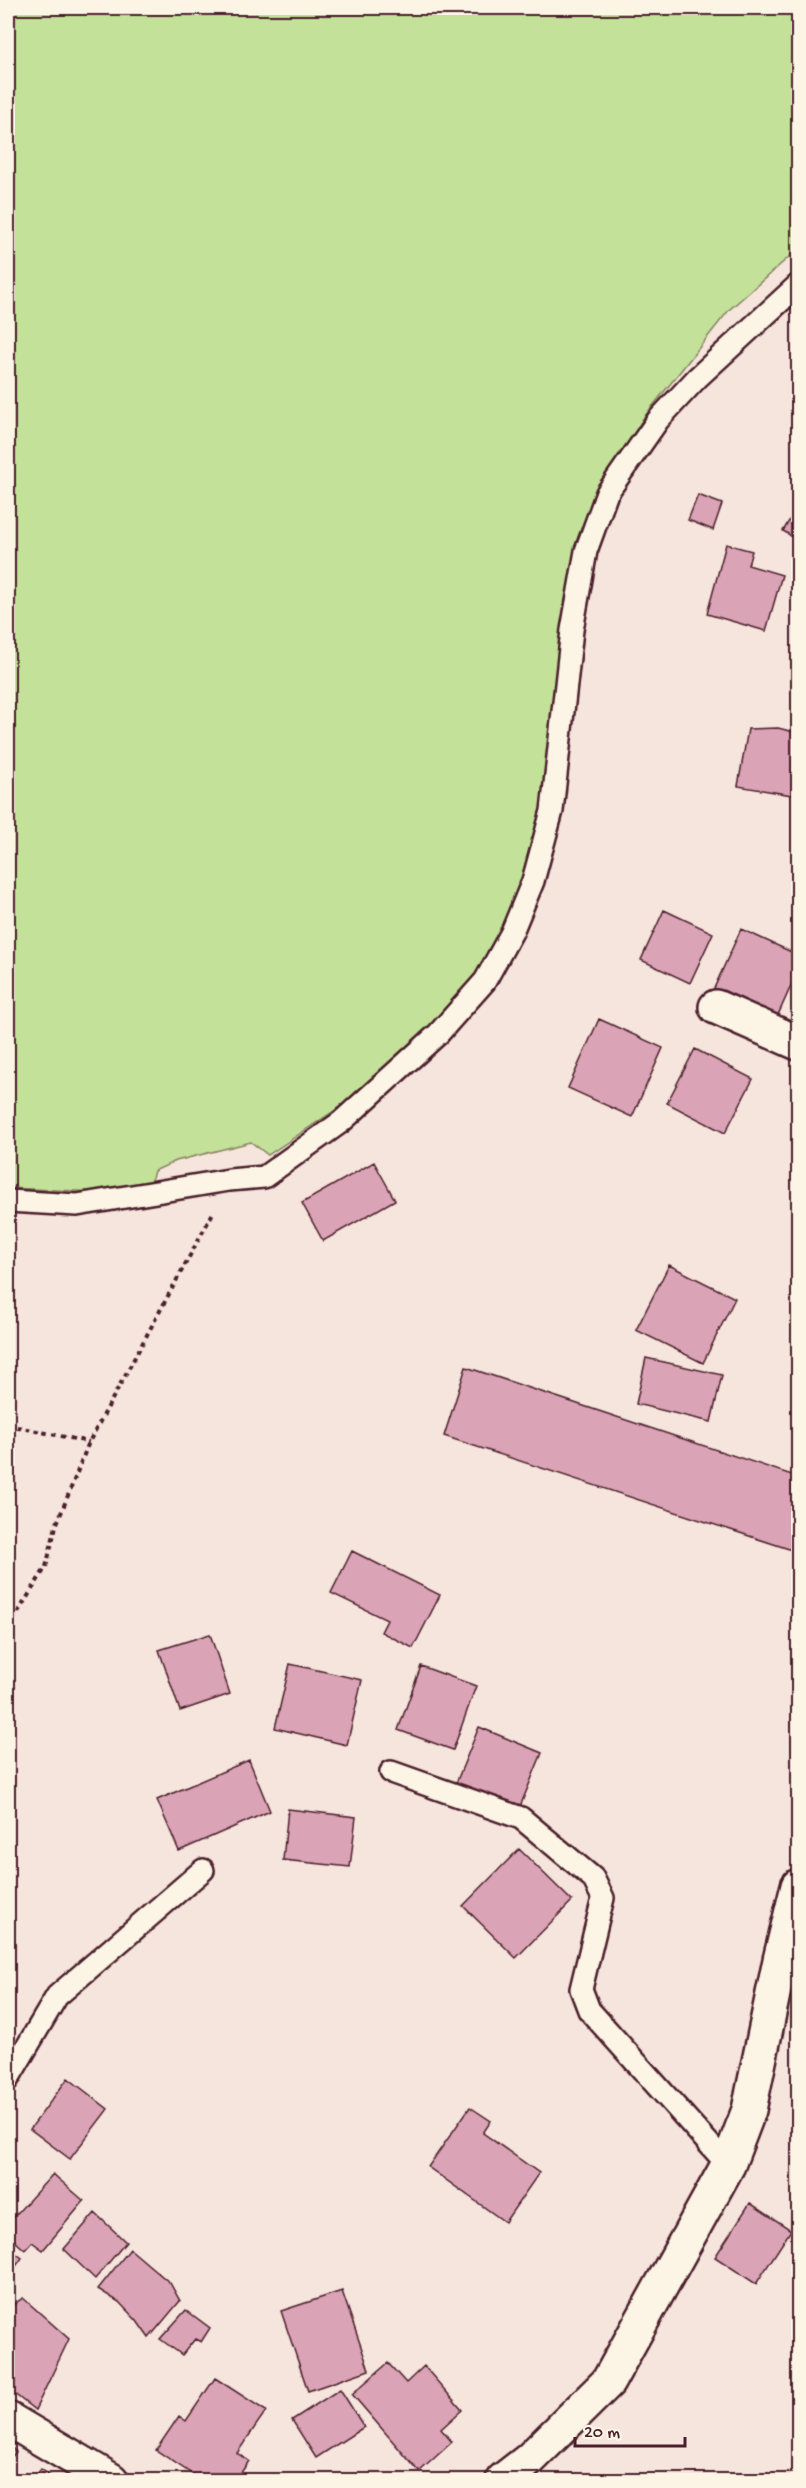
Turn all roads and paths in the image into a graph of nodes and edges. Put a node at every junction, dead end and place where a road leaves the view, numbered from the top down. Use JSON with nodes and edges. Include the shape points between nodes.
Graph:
{"nodes":[{"id":1,"x":798,"y":285,"type":"edge"},
{"id":2,"x":716,"y":1007,"type":"dead end"},
{"id":3,"x":798,"y":1043,"type":"edge"},
{"id":4,"x":229,"y":1180,"type":"junction"},
{"id":5,"x":8,"y":1201,"type":"edge"},
{"id":6,"x":8,"y":1425,"type":"edge"},
{"id":7,"x":89,"y":1442,"type":"junction"},
{"id":8,"x":8,"y":1628,"type":"edge"},
{"id":9,"x":391,"y":1772,"type":"dead end"},
{"id":10,"x":203,"y":1869,"type":"dead end"},
{"id":11,"x":798,"y":1886,"type":"edge"},
{"id":12,"x":789,"y":1963,"type":"edge"},
{"id":13,"x":8,"y":2079,"type":"edge"},
{"id":14,"x":728,"y":2165,"type":"junction"},
{"id":15,"x":8,"y":2420,"type":"edge"},
{"id":16,"x":111,"y":2481,"type":"edge"},
{"id":17,"x":503,"y":2481,"type":"edge"}],
"edges":[{"from":1,"to":4,"type":"lane","via":[[696,378],[658,420],[607,493],[586,551],[572,630],[552,811],[533,881],[512,932],[484,981],[438,1034],[340,1122],[264,1177]]},
{"from":2,"to":3,"type":"street"},
{"from":4,"to":5,"type":"lane","via":[[77,1205]]},
{"from":4,"to":7,"type":"path"},
{"from":6,"to":7,"type":"path"},
{"from":7,"to":8,"type":"path","via":[[56,1526],[46,1567]]},
{"from":9,"to":14,"type":"lane","via":[[521,1818],[593,1878],[603,1898],[581,1989],[589,2010]]},
{"from":10,"to":13,"type":"lane","via":[[57,1996]]},
{"from":11,"to":12,"type":"street"},
{"from":12,"to":14,"type":"street","via":[[749,2110]]},
{"from":14,"to":17,"type":"street","via":[[608,2382]]},
{"from":15,"to":16,"type":"street"}]}
